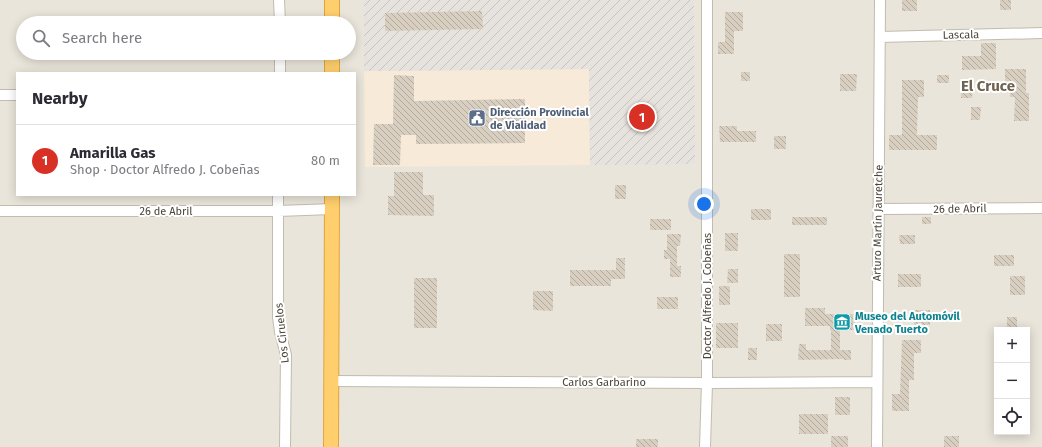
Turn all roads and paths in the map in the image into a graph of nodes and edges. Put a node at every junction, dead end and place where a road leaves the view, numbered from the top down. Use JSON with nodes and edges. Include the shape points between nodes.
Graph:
{"nodes":[{"id":1,"x":279,"y":0,"type":"edge"},
{"id":2,"x":332,"y":0,"type":"edge"},
{"id":3,"x":707,"y":0,"type":"edge"},
{"id":4,"x":880,"y":0,"type":"edge"},
{"id":5,"x":280,"y":16,"type":"edge"},
{"id":6,"x":332,"y":16,"type":"edge"},
{"id":7,"x":1042,"y":33,"type":"edge"},
{"id":8,"x":880,"y":37,"type":"junction"},
{"id":9,"x":280,"y":60,"type":"edge"},
{"id":10,"x":332,"y":60,"type":"edge"},
{"id":11,"x":280,"y":72,"type":"edge"},
{"id":12,"x":332,"y":72,"type":"edge"},
{"id":13,"x":0,"y":95,"type":"edge"},
{"id":14,"x":16,"y":95,"type":"edge"},
{"id":15,"x":278,"y":196,"type":"edge"},
{"id":16,"x":332,"y":196,"type":"edge"},
{"id":17,"x":1042,"y":208,"type":"edge"},
{"id":18,"x":332,"y":209,"type":"junction"},
{"id":19,"x":0,"y":210,"type":"edge"},
{"id":20,"x":878,"y":210,"type":"junction"},
{"id":21,"x":278,"y":212,"type":"junction"},
{"id":22,"x":332,"y":380,"type":"junction"},
{"id":23,"x":877,"y":382,"type":"junction"},
{"id":24,"x":707,"y":383,"type":"junction"},
{"id":25,"x":286,"y":447,"type":"edge"},
{"id":26,"x":331,"y":447,"type":"edge"},
{"id":27,"x":705,"y":447,"type":"edge"},
{"id":28,"x":877,"y":447,"type":"edge"}],
"edges":[{"from":1,"to":5,"type":"street"},
{"from":2,"to":6,"type":"highway"},
{"from":3,"to":24,"type":"street","name":"Doctor Alfredo J. Cobeñas"},
{"from":4,"to":8,"type":"street","name":"Arturo Martín Jauretche"},
{"from":7,"to":8,"type":"street","name":"Lascala"},
{"from":8,"to":20,"type":"street","name":"Arturo Martín Jauretche"},
{"from":9,"to":11,"type":"street"},
{"from":10,"to":12,"type":"highway"},
{"from":13,"to":14,"type":"street"},
{"from":15,"to":21,"type":"street","name":"Los Ciruelos"},
{"from":16,"to":18,"type":"highway"},
{"from":17,"to":20,"type":"street","name":"26 de Abril"},
{"from":18,"to":21,"type":"street","name":"26 de Abril"},
{"from":18,"to":22,"type":"highway"},
{"from":19,"to":21,"type":"street","name":"26 de Abril"},
{"from":20,"to":23,"type":"street","name":"Arturo Martín Jauretche"},
{"from":21,"to":25,"type":"street","name":"Los Ciruelos","via":[[278,317],[286,355]]},
{"from":22,"to":24,"type":"street","name":"Carlos Garbarino"},
{"from":22,"to":26,"type":"highway"},
{"from":23,"to":24,"type":"street","name":"Carlos Garbarino"},
{"from":23,"to":28,"type":"street","name":"Arturo Martín Jauretche"},
{"from":24,"to":27,"type":"street","name":"Doctor Alfredo J. Cobeñas"}]}
